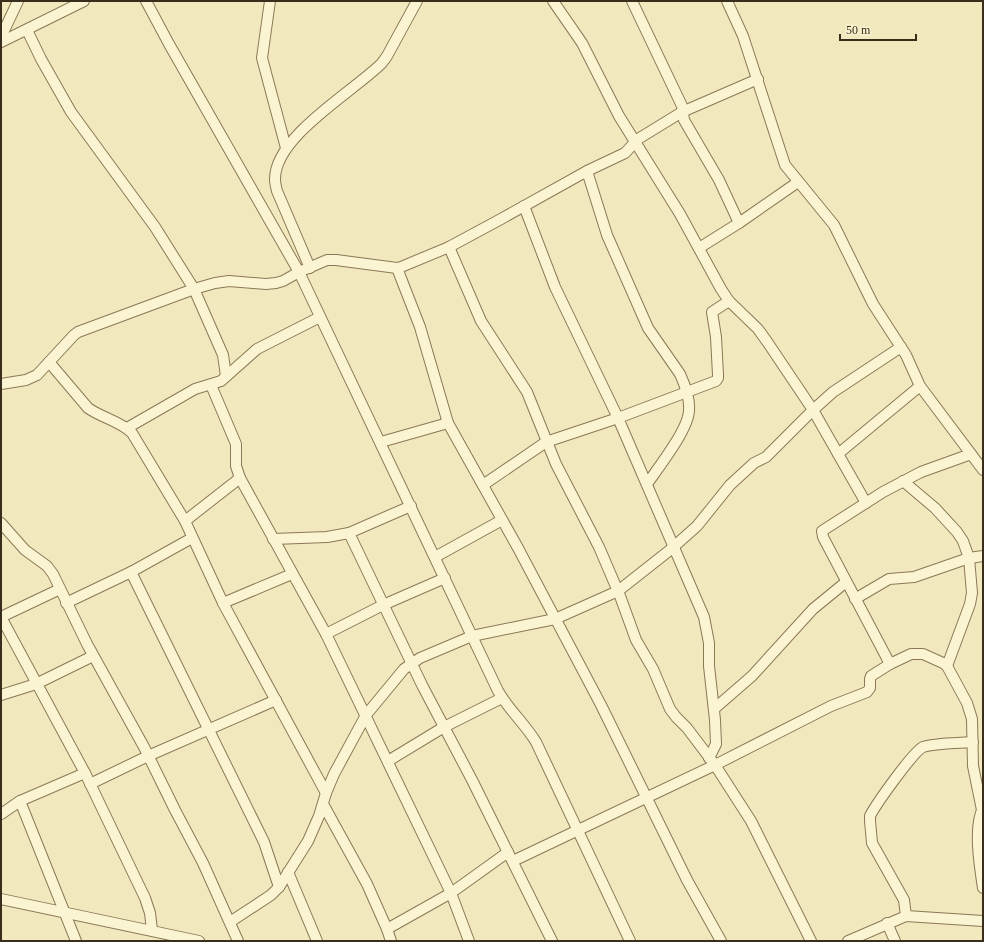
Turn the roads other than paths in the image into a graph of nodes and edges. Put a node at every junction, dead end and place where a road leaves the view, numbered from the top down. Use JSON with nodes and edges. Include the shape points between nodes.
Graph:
{"nodes":[{"id":1,"x":18,"y":1,"type":"edge"},
{"id":2,"x":84,"y":1,"type":"edge"},
{"id":3,"x":146,"y":1,"type":"edge"},
{"id":4,"x":270,"y":1,"type":"edge"},
{"id":5,"x":417,"y":1,"type":"edge"},
{"id":6,"x":553,"y":1,"type":"edge"},
{"id":7,"x":632,"y":1,"type":"edge"},
{"id":8,"x":727,"y":1,"type":"edge"},
{"id":9,"x":27,"y":30,"type":"junction"},
{"id":10,"x":1,"y":37,"type":"edge"},
{"id":11,"x":1,"y":42,"type":"edge"},
{"id":12,"x":758,"y":79,"type":"junction"},
{"id":13,"x":682,"y":112,"type":"junction"},
{"id":14,"x":635,"y":142,"type":"junction"},
{"id":15,"x":286,"y":148,"type":"junction"},
{"id":16,"x":587,"y":171,"type":"junction"},
{"id":17,"x":798,"y":182,"type":"junction"},
{"id":18,"x":524,"y":206,"type":"junction"},
{"id":19,"x":739,"y":223,"type":"junction"},
{"id":20,"x":449,"y":247,"type":"junction"},
{"id":21,"x":699,"y":248,"type":"junction"},
{"id":22,"x":310,"y":268,"type":"junction"},
{"id":23,"x":397,"y":268,"type":"junction"},
{"id":24,"x":299,"y":272,"type":"junction"},
{"id":25,"x":194,"y":289,"type":"junction"},
{"id":26,"x":729,"y":301,"type":"junction"},
{"id":27,"x":320,"y":317,"type":"junction"},
{"id":28,"x":901,"y":347,"type":"junction"},
{"id":29,"x":49,"y":362,"type":"junction"},
{"id":30,"x":226,"y":376,"type":"junction"},
{"id":31,"x":1,"y":384,"type":"edge"},
{"id":32,"x":211,"y":385,"type":"junction"},
{"id":33,"x":920,"y":386,"type":"junction"},
{"id":34,"x":687,"y":393,"type":"junction"},
{"id":35,"x":813,"y":410,"type":"junction"},
{"id":36,"x":618,"y":418,"type":"junction"},
{"id":37,"x":448,"y":423,"type":"junction"},
{"id":38,"x":127,"y":428,"type":"junction"},
{"id":39,"x":381,"y":442,"type":"junction"},
{"id":40,"x":546,"y":442,"type":"junction"},
{"id":41,"x":838,"y":454,"type":"junction"},
{"id":42,"x":971,"y":454,"type":"junction"},
{"id":43,"x":983,"y":470,"type":"edge"},
{"id":44,"x":240,"y":478,"type":"junction"},
{"id":45,"x":904,"y":482,"type":"junction"},
{"id":46,"x":647,"y":484,"type":"junction"},
{"id":47,"x":483,"y":486,"type":"junction"},
{"id":48,"x":866,"y":503,"type":"junction"},
{"id":49,"x":411,"y":506,"type":"junction"},
{"id":50,"x":502,"y":520,"type":"junction"},
{"id":51,"x":185,"y":521,"type":"junction"},
{"id":52,"x":1,"y":523,"type":"edge"},
{"id":53,"x":349,"y":533,"type":"junction"},
{"id":54,"x":192,"y":538,"type":"junction"},
{"id":55,"x":273,"y":539,"type":"junction"},
{"id":56,"x":674,"y":547,"type":"junction"},
{"id":57,"x":983,"y":556,"type":"edge"},
{"id":58,"x":434,"y":557,"type":"junction"},
{"id":59,"x":969,"y":558,"type":"junction"},
{"id":60,"x":131,"y":572,"type":"junction"},
{"id":61,"x":292,"y":574,"type":"junction"},
{"id":62,"x":445,"y":578,"type":"junction"},
{"id":63,"x":846,"y":582,"type":"junction"},
{"id":64,"x":60,"y":589,"type":"junction"},
{"id":65,"x":618,"y":591,"type":"junction"},
{"id":66,"x":855,"y":599,"type":"junction"},
{"id":67,"x":66,"y":603,"type":"junction"},
{"id":68,"x":223,"y":603,"type":"junction"},
{"id":69,"x":383,"y":605,"type":"junction"},
{"id":70,"x":555,"y":618,"type":"junction"},
{"id":71,"x":326,"y":634,"type":"junction"},
{"id":72,"x":472,"y":636,"type":"junction"},
{"id":73,"x":93,"y":656,"type":"junction"},
{"id":74,"x":411,"y":663,"type":"junction"},
{"id":75,"x":890,"y":664,"type":"junction"},
{"id":76,"x":947,"y":666,"type":"junction"},
{"id":77,"x":36,"y":684,"type":"junction"},
{"id":78,"x":1,"y":695,"type":"edge"},
{"id":79,"x":502,"y":698,"type":"junction"},
{"id":80,"x":276,"y":700,"type":"junction"},
{"id":81,"x":714,"y":709,"type":"junction"},
{"id":82,"x":366,"y":715,"type":"junction"},
{"id":83,"x":444,"y":727,"type":"junction"},
{"id":84,"x":209,"y":731,"type":"junction"},
{"id":85,"x":973,"y":742,"type":"junction"},
{"id":86,"x":148,"y":756,"type":"junction"},
{"id":87,"x":388,"y":761,"type":"junction"},
{"id":88,"x":712,"y":762,"type":"junction"},
{"id":89,"x":85,"y":773,"type":"junction"},
{"id":90,"x":90,"y":784,"type":"junction"},
{"id":91,"x":326,"y":793,"type":"junction"},
{"id":92,"x":647,"y":798,"type":"junction"},
{"id":93,"x":20,"y":801,"type":"junction"},
{"id":94,"x":323,"y":804,"type":"junction"},
{"id":95,"x":982,"y":809,"type":"edge"},
{"id":96,"x":1,"y":814,"type":"edge"},
{"id":97,"x":577,"y":830,"type":"junction"},
{"id":98,"x":511,"y":857,"type":"junction"},
{"id":99,"x":288,"y":872,"type":"junction"},
{"id":100,"x":279,"y":888,"type":"junction"},
{"id":101,"x":983,"y":888,"type":"edge"},
{"id":102,"x":451,"y":893,"type":"junction"},
{"id":103,"x":1,"y":899,"type":"edge"},
{"id":104,"x":65,"y":912,"type":"junction"},
{"id":105,"x":906,"y":916,"type":"junction"},
{"id":106,"x":983,"y":921,"type":"edge"},
{"id":107,"x":230,"y":922,"type":"junction"},
{"id":108,"x":887,"y":923,"type":"junction"},
{"id":109,"x":387,"y":929,"type":"junction"},
{"id":110,"x":152,"y":930,"type":"junction"},
{"id":111,"x":181,"y":939,"type":"edge"},
{"id":112,"x":76,"y":941,"type":"edge"},
{"id":113,"x":199,"y":941,"type":"edge"},
{"id":114,"x":238,"y":941,"type":"edge"},
{"id":115,"x":316,"y":941,"type":"edge"},
{"id":116,"x":391,"y":941,"type":"edge"},
{"id":117,"x":469,"y":941,"type":"edge"},
{"id":118,"x":552,"y":941,"type":"edge"},
{"id":119,"x":630,"y":941,"type":"edge"},
{"id":120,"x":721,"y":941,"type":"edge"},
{"id":121,"x":811,"y":941,"type":"edge"},
{"id":122,"x":848,"y":941,"type":"edge"},
{"id":123,"x":895,"y":941,"type":"edge"}],
"edges":[{"from":1,"to":10,"type":"street"},
{"from":2,"to":9,"type":"street"},
{"from":3,"to":24,"type":"street"},
{"from":4,"to":15,"type":"street","via":[[262,58]]},
{"from":5,"to":15,"type":"street","via":[[382,63],[300,132]]},
{"from":6,"to":14,"type":"street","via":[[582,43]]},
{"from":7,"to":13,"type":"street","via":[[682,106]]},
{"from":8,"to":12,"type":"street"},
{"from":9,"to":11,"type":"street"},
{"from":9,"to":25,"type":"street","via":[[71,112],[144,210]]},
{"from":12,"to":13,"type":"street"},
{"from":12,"to":17,"type":"street","via":[[782,158]]},
{"from":13,"to":14,"type":"street"},
{"from":13,"to":19,"type":"street"},
{"from":14,"to":16,"type":"street","via":[[625,153]]},
{"from":14,"to":21,"type":"street"},
{"from":15,"to":22,"type":"street","via":[[276,168],[275,180]]},
{"from":16,"to":18,"type":"street"},
{"from":16,"to":34,"type":"street","via":[[619,264],[648,328],[680,374]]},
{"from":17,"to":19,"type":"street"},
{"from":17,"to":28,"type":"street","via":[[834,225],[877,310]]},
{"from":18,"to":20,"type":"street"},
{"from":18,"to":36,"type":"street","via":[[555,287]]},
{"from":19,"to":21,"type":"street"},
{"from":20,"to":23,"type":"street"},
{"from":20,"to":40,"type":"street","via":[[481,321],[528,392]]},
{"from":21,"to":26,"type":"street"},
{"from":22,"to":23,"type":"street","via":[[328,260],[336,260]]},
{"from":22,"to":24,"type":"street"},
{"from":23,"to":37,"type":"street","via":[[420,327]]},
{"from":24,"to":25,"type":"street","via":[[276,283],[229,281]]},
{"from":24,"to":27,"type":"street"},
{"from":25,"to":29,"type":"street","via":[[78,332]]},
{"from":25,"to":30,"type":"street","via":[[223,355]]},
{"from":26,"to":34,"type":"street","via":[[712,312],[718,378]]},
{"from":26,"to":35,"type":"street","via":[[763,336]]},
{"from":27,"to":30,"type":"street","via":[[257,349]]},
{"from":27,"to":39,"type":"street"},
{"from":28,"to":33,"type":"street"},
{"from":28,"to":35,"type":"street","via":[[840,387]]},
{"from":29,"to":31,"type":"street","via":[[31,378]]},
{"from":29,"to":38,"type":"street","via":[[88,408]]},
{"from":30,"to":32,"type":"street"},
{"from":32,"to":38,"type":"street","via":[[195,389]]},
{"from":32,"to":44,"type":"street","via":[[236,444],[236,466]]},
{"from":33,"to":41,"type":"street"},
{"from":33,"to":42,"type":"street"},
{"from":34,"to":36,"type":"street"},
{"from":34,"to":46,"type":"street","via":[[690,409],[684,427]]},
{"from":35,"to":41,"type":"street"},
{"from":35,"to":56,"type":"street","via":[[766,457],[754,463],[730,485],[704,518]]},
{"from":36,"to":40,"type":"street"},
{"from":36,"to":46,"type":"street"},
{"from":37,"to":39,"type":"street"},
{"from":37,"to":47,"type":"street"},
{"from":38,"to":51,"type":"street"},
{"from":39,"to":49,"type":"street"},
{"from":40,"to":47,"type":"street"},
{"from":40,"to":65,"type":"street","via":[[599,547]]},
{"from":41,"to":48,"type":"street"},
{"from":42,"to":43,"type":"street"},
{"from":42,"to":45,"type":"street","via":[[921,472]]},
{"from":44,"to":51,"type":"street"},
{"from":44,"to":55,"type":"street"},
{"from":45,"to":48,"type":"street"},
{"from":45,"to":59,"type":"street","via":[[935,508],[952,527],[963,541]]},
{"from":46,"to":56,"type":"street"},
{"from":47,"to":50,"type":"street"},
{"from":48,"to":63,"type":"street","via":[[822,531]]},
{"from":49,"to":53,"type":"street"},
{"from":49,"to":58,"type":"street"},
{"from":50,"to":58,"type":"street"},
{"from":50,"to":70,"type":"street"},
{"from":51,"to":54,"type":"street"},
{"from":52,"to":64,"type":"street","via":[[25,550],[50,569]]},
{"from":53,"to":55,"type":"street","via":[[327,537]]},
{"from":53,"to":69,"type":"street"},
{"from":54,"to":60,"type":"street"},
{"from":54,"to":68,"type":"street"},
{"from":55,"to":61,"type":"street"},
{"from":56,"to":65,"type":"street"},
{"from":56,"to":81,"type":"street","via":[[705,622]]},
{"from":57,"to":59,"type":"street"},
{"from":58,"to":62,"type":"street"},
{"from":59,"to":66,"type":"street","via":[[914,577],[889,579]]},
{"from":59,"to":76,"type":"street","via":[[972,593],[970,604]]},
{"from":60,"to":67,"type":"street"},
{"from":60,"to":84,"type":"street"},
{"from":61,"to":68,"type":"street"},
{"from":61,"to":71,"type":"street"},
{"from":62,"to":69,"type":"street"},
{"from":62,"to":72,"type":"street"},
{"from":63,"to":66,"type":"street"},
{"from":63,"to":81,"type":"street","via":[[813,609],[752,676]]},
{"from":64,"to":67,"type":"street"},
{"from":64,"to":77,"type":"street","via":[[1,617]]},
{"from":65,"to":70,"type":"street"},
{"from":65,"to":88,"type":"street","via":[[636,640],[653,669],[670,709]]},
{"from":66,"to":75,"type":"street"},
{"from":67,"to":73,"type":"street"},
{"from":68,"to":80,"type":"street"},
{"from":69,"to":71,"type":"street"},
{"from":69,"to":74,"type":"street"},
{"from":70,"to":72,"type":"street"},
{"from":70,"to":92,"type":"street"},
{"from":71,"to":82,"type":"street"},
{"from":72,"to":74,"type":"street"},
{"from":72,"to":79,"type":"street"},
{"from":73,"to":77,"type":"street"},
{"from":73,"to":86,"type":"street"},
{"from":74,"to":82,"type":"street","via":[[400,672]]},
{"from":74,"to":83,"type":"street"},
{"from":75,"to":76,"type":"street","via":[[904,656],[923,654]]},
{"from":75,"to":88,"type":"street","via":[[871,676],[867,692],[831,706]]},
{"from":76,"to":85,"type":"street","via":[[970,711]]},
{"from":77,"to":78,"type":"street"},
{"from":77,"to":89,"type":"street"},
{"from":79,"to":83,"type":"street"},
{"from":79,"to":97,"type":"street","via":[[536,742]]},
{"from":80,"to":84,"type":"street"},
{"from":80,"to":91,"type":"street"},
{"from":81,"to":88,"type":"street","via":[[716,744]]},
{"from":82,"to":87,"type":"street"},
{"from":82,"to":91,"type":"street"},
{"from":83,"to":87,"type":"street"},
{"from":83,"to":98,"type":"street"},
{"from":84,"to":86,"type":"street"},
{"from":84,"to":100,"type":"street","via":[[264,842]]},
{"from":85,"to":95,"type":"street","via":[[973,766]]},
{"from":85,"to":105,"type":"street","via":[[928,746],[917,751],[870,816],[872,843],[904,900]]},
{"from":86,"to":90,"type":"street"},
{"from":86,"to":107,"type":"street"},
{"from":87,"to":102,"type":"street"},
{"from":88,"to":92,"type":"street"},
{"from":88,"to":121,"type":"street","via":[[758,832]]},
{"from":89,"to":90,"type":"street"},
{"from":89,"to":93,"type":"street"},
{"from":90,"to":110,"type":"street","via":[[145,898]]},
{"from":91,"to":94,"type":"street"},
{"from":92,"to":97,"type":"street"},
{"from":92,"to":120,"type":"street"},
{"from":93,"to":96,"type":"street"},
{"from":93,"to":104,"type":"street"},
{"from":94,"to":99,"type":"street","via":[[308,841]]},
{"from":94,"to":109,"type":"street","via":[[367,884]]},
{"from":95,"to":101,"type":"street","via":[[978,824],[978,856]]},
{"from":97,"to":98,"type":"street"},
{"from":97,"to":119,"type":"street"},
{"from":98,"to":102,"type":"street"},
{"from":98,"to":118,"type":"street"},
{"from":99,"to":100,"type":"street"},
{"from":99,"to":115,"type":"street"},
{"from":100,"to":107,"type":"street"},
{"from":102,"to":109,"type":"street"},
{"from":102,"to":117,"type":"street"},
{"from":103,"to":104,"type":"street"},
{"from":104,"to":110,"type":"street"},
{"from":104,"to":112,"type":"street"},
{"from":105,"to":106,"type":"street"},
{"from":105,"to":108,"type":"street"},
{"from":107,"to":114,"type":"street"},
{"from":108,"to":122,"type":"street"},
{"from":108,"to":123,"type":"street"},
{"from":109,"to":116,"type":"street"},
{"from":110,"to":111,"type":"street"},
{"from":111,"to":113,"type":"street"}]}
